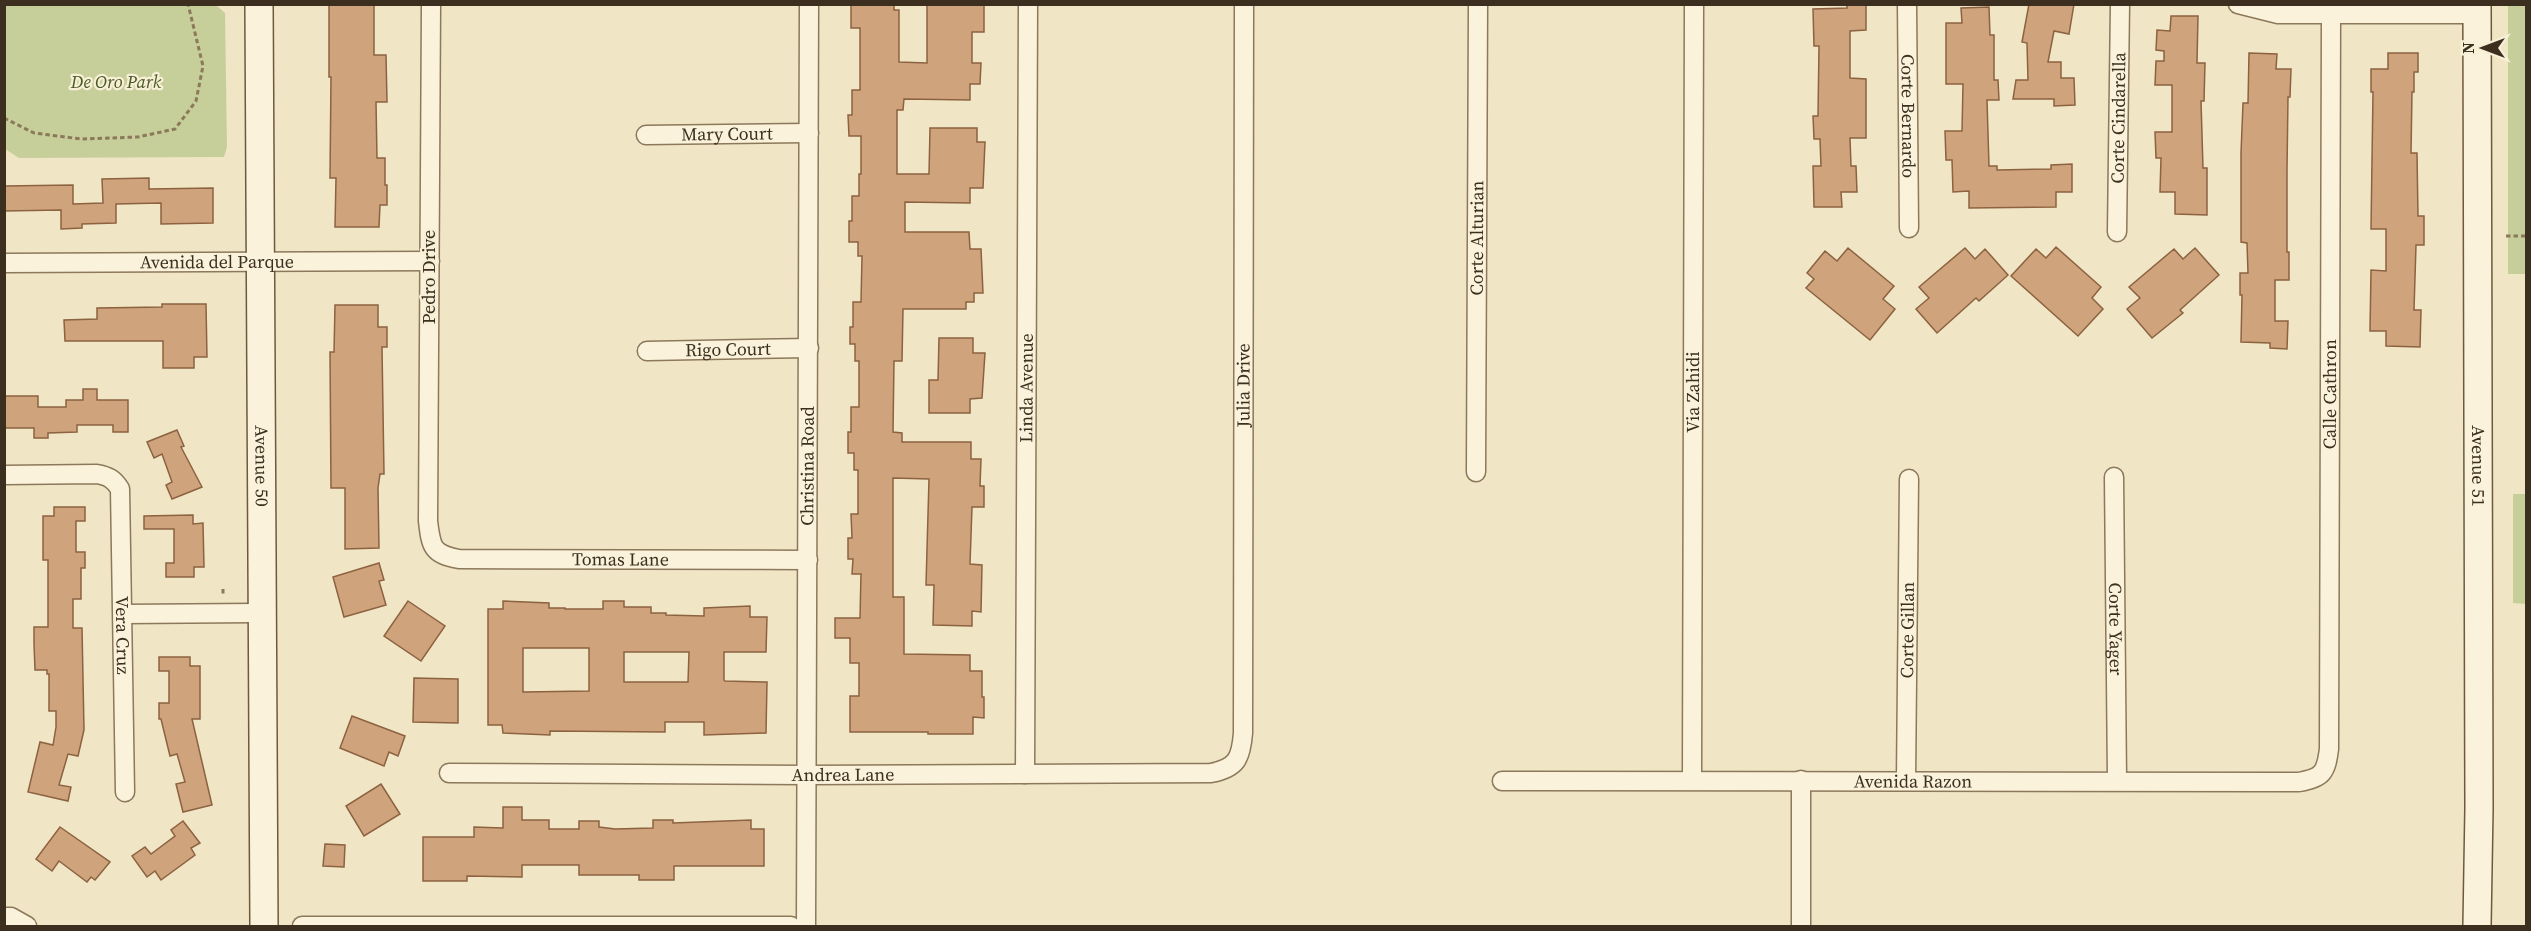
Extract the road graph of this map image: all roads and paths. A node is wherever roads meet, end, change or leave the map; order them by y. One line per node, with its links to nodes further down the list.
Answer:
1 (188, 4): 14 (path)
2 (259, 4): 22 (main road, Avenue 50)
3 (431, 4): 21 (street, Pedro Drive)
4 (810, 4): 15 (street, Christina Road)
5 (1028, 4): 36 (street, Linda Avenue)
6 (1244, 4): 34 (street, Julia Drive)
7 (1478, 4): 26 (street, Corte Alturian)
8 (1694, 4): 39 (street, Via Zahidi)
9 (1907, 4): 17 (street, Corte Bernardo)
10 (2120, 4): 18 (street, Corte Cindarella)
11 (2238, 4): 13 (street)
12 (2476, 9): 13 (street); 52 (main road, Avenue 51)
13 (2331, 14): 37 (street, Calle Cathron)
14 (4, 118)
15 (809, 134): 16 (street, Mary Court); 24 (street, Christina Road)
16 (646, 135)
17 (1909, 228)
18 (2117, 232)
19 (2506, 236): 20 (path)
20 (2526, 236)
21 (430, 261): 22 (street, Avenida del Parque); 30 (street, Pedro Drive)
22 (259, 262): 23 (street, Avenida del Parque); 32 (main road, Avenue 50)
23 (4, 263)
24 (809, 348): 25 (street, Rigo Court); 31 (street, Christina Road)
25 (647, 351)
26 (1476, 472)
27 (4, 475): 33 (street, Vera Cruz)
28 (2114, 477): 42 (street, Corte Yager)
29 (1909, 479): 41 (street, Corte Gillan)
30 (434, 549): 31 (street, Tomas Lane)
31 (808, 560): 38 (street, Christina Road)
32 (261, 613): 33 (street); 47 (main road, Avenue 50)
33 (123, 614): 44 (street, Vera Cruz)
34 (1235, 763): 36 (street, Andrea Lane)
35 (449, 773): 38 (street, Andrea Lane)
36 (1025, 774): 38 (street, Andrea Lane)
37 (2322, 775): 42 (street, Avenida Razon)
38 (807, 776): 50 (street, Christina Road)
39 (1692, 780): 40 (street, Avenida Razon); 43 (street, Avenida Razon)
40 (1801, 780): 41 (street, Avenida Razon); 51 (street)
41 (1906, 780): 42 (street, Avenida Razon)
42 (2117, 780)
43 (1502, 781)
44 (125, 792)
45 (4, 917): 46 (street)
46 (27, 927)
47 (264, 927)
48 (302, 927): 49 (street)
49 (791, 927)
50 (806, 927)
51 (1801, 927)
52 (2477, 927)

